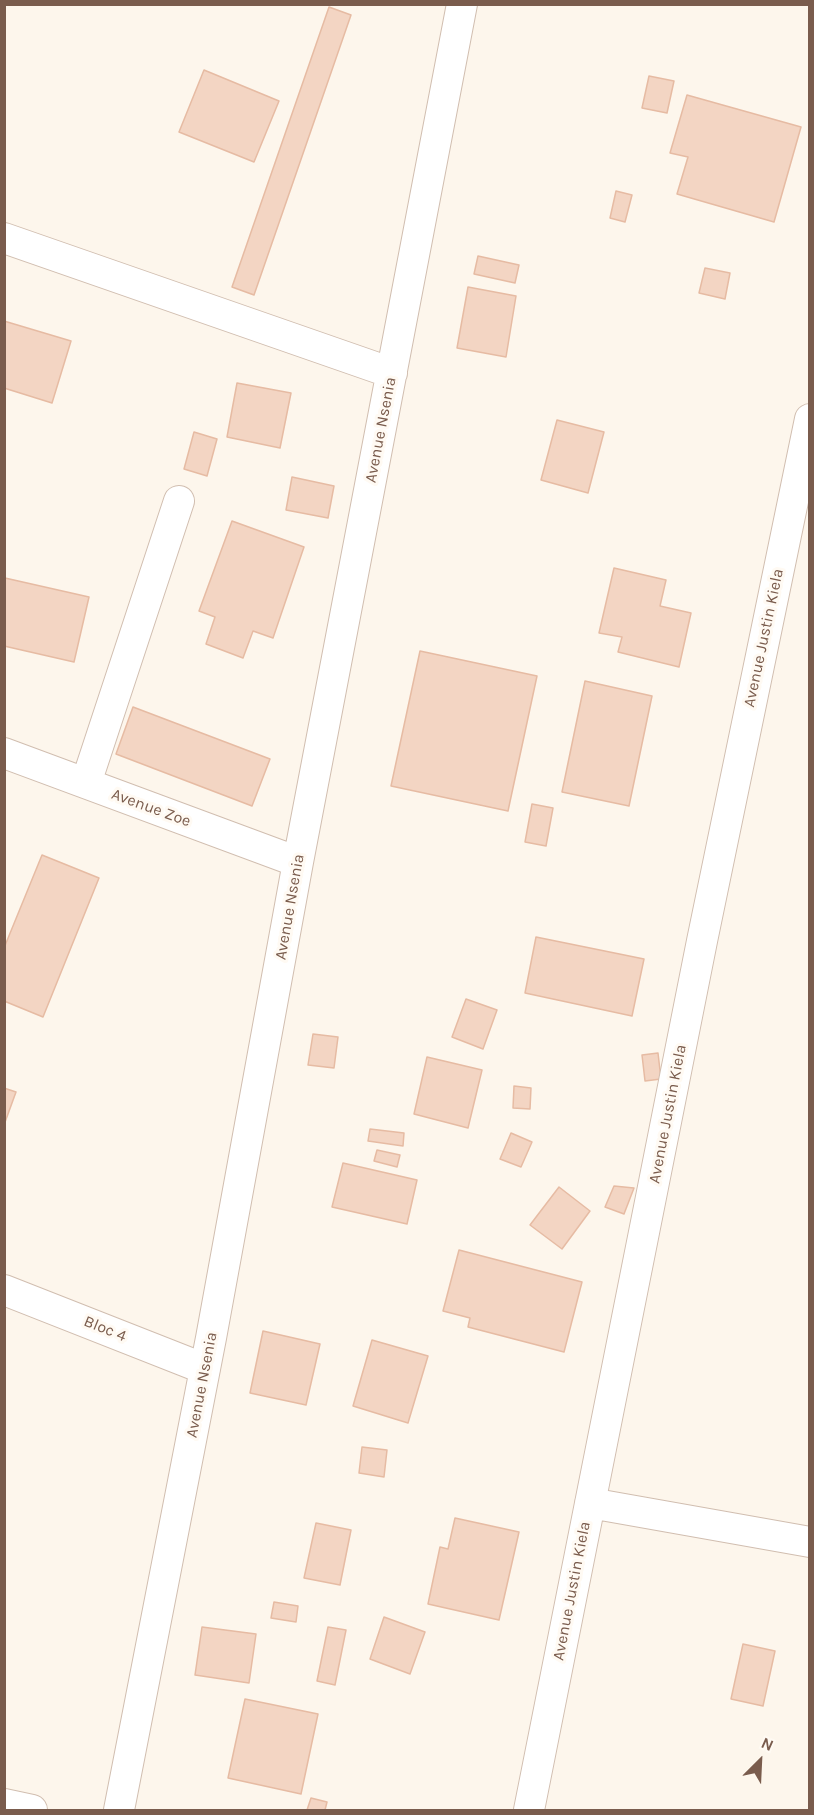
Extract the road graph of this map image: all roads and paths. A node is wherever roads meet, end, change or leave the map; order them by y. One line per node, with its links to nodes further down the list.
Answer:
1 (462, 4): 3 (street, Avenue Nsenia)
2 (4, 238): 3 (street)
3 (392, 373): 8 (street, Avenue Nsenia)
4 (810, 419): 11 (street, Avenue Justin Kiela)
5 (180, 501): 7 (street)
6 (4, 753): 7 (street, Avenue Zoe)
7 (86, 783): 8 (street, Avenue Zoe)
8 (298, 862): 10 (street, Avenue Nsenia)
9 (4, 1290): 10 (street, Bloc 4)
10 (206, 1369): 15 (street, Avenue Nsenia)
11 (590, 1503): 12 (street); 16 (street, Avenue Justin Kiela)
12 (810, 1542)
13 (4, 1804): 14 (street)
14 (33, 1810)
15 (119, 1810)
16 (529, 1810)

